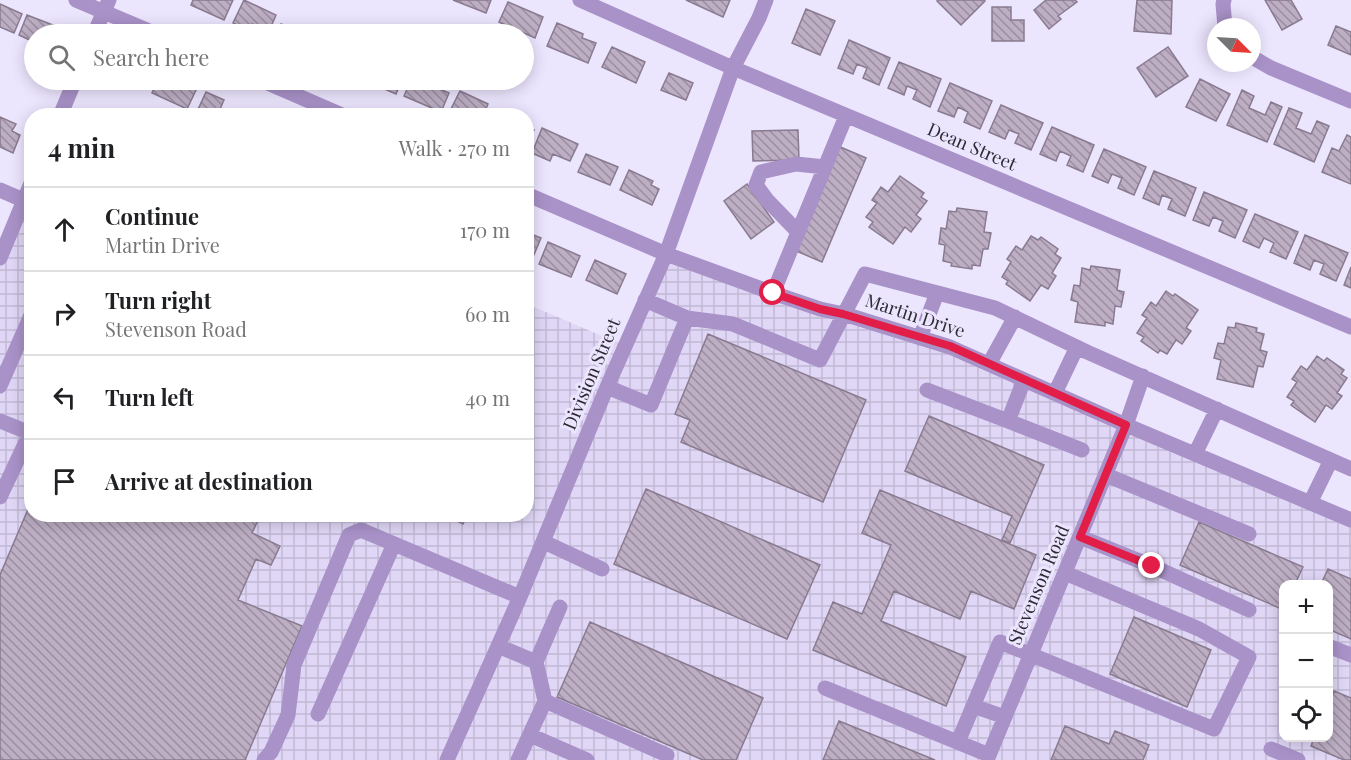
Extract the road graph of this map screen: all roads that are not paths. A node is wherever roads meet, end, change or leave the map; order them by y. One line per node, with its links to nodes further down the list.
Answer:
1 (76, 0): 5 (street)
2 (580, 0): 10 (street, Dean Street)
3 (766, 0): 10 (street, Division Street)
4 (1224, 0): 6 (street)
5 (106, 6): 7 (street); 8 (street)
6 (1224, 18)
7 (98, 24)
8 (138, 24)
9 (1261, 62): 13 (street)
10 (733, 68): 16 (street, Dean Street); 23 (street, Division Street)
11 (71, 90): 14 (street)
12 (284, 90): 15 (street)
13 (1351, 101)
14 (63, 108)
15 (326, 108)
16 (846, 116): 17 (street); 31 (street, Dean Street)
17 (825, 167): 22 (street); 22 (street)
18 (0, 190): 20 (street)
19 (534, 197): 23 (street, Martin Drive)
20 (24, 201)
21 (24, 208): 24 (street)
22 (798, 232): 25 (street)
23 (666, 254): 25 (street, Martin Drive); 27 (street, Division Street)
24 (0, 258)
25 (773, 293): 28 (street, Martin Drive)
26 (937, 293): 28 (street); 30 (street); 33 (street)
27 (645, 300): 29 (street); 39 (street, Division Street)
28 (843, 314): 29 (street); 33 (street, Martin Drive)
29 (687, 318): 39 (street)
30 (1015, 318): 34 (street); 35 (street)
31 (1351, 327)
32 (24, 331): 38 (street)
33 (920, 338): 35 (street, Martin Drive)
34 (1077, 347): 36 (street); 41 (street)
35 (989, 364): 37 (street, Martin Drive)
36 (1143, 376): 42 (street); 45 (street, Stevenson Road)
37 (1024, 380): 41 (street, Martin Drive); 44 (street)
38 (0, 386)
39 (608, 387): 58 (street, Division Street)
40 (927, 390): 44 (street)
41 (1054, 393): 45 (street, Martin Drive)
42 (1217, 410): 49 (street); 50 (street)
43 (0, 421): 46 (street)
44 (1008, 421): 48 (street)
45 (1126, 425): 49 (street, Martin Drive); 52 (street, Stevenson Road)
46 (24, 429)
47 (24, 446): 53 (street)
48 (1082, 450)
49 (1195, 454): 54 (street, Martin Drive)
50 (1331, 460): 51 (street); 54 (street)
51 (1351, 469)
52 (1106, 474): 56 (street); 57 (street, Stevenson Road)
53 (0, 497)
54 (1310, 503): 55 (street, Martin Drive)
55 (1351, 520)
56 (1249, 534)
57 (1080, 537): 61 (street, Stevenson Road); 64 (street)
58 (544, 542): 60 (street); 62 (street, Division Street)
59 (394, 544): 62 (street); 73 (street); 79 (street)
60 (603, 569)
61 (1065, 573): 67 (street, Stevenson Road); 67 (street)
62 (520, 597): 65 (street, Division Street)
63 (560, 607): 69 (street)
64 (1249, 610)
65 (498, 646): 69 (street); 80 (street, Division Street)
66 (1333, 648): 68 (street)
67 (1031, 655): 72 (street); 74 (street, Stevenson Road)
68 (1351, 655)
69 (536, 662): 71 (street)
70 (825, 688): 76 (street)
71 (545, 701): 75 (street); 83 (street)
72 (974, 706): 74 (street); 76 (street)
73 (318, 714)
74 (1005, 717): 78 (street, Stevenson Road)
75 (530, 735): 81 (street); 82 (street)
76 (958, 742): 78 (street)
77 (1271, 749): 84 (street)
78 (988, 758)
79 (264, 760)
80 (448, 760)
81 (518, 760)
82 (587, 760)
83 (665, 760)
84 (1298, 760)

